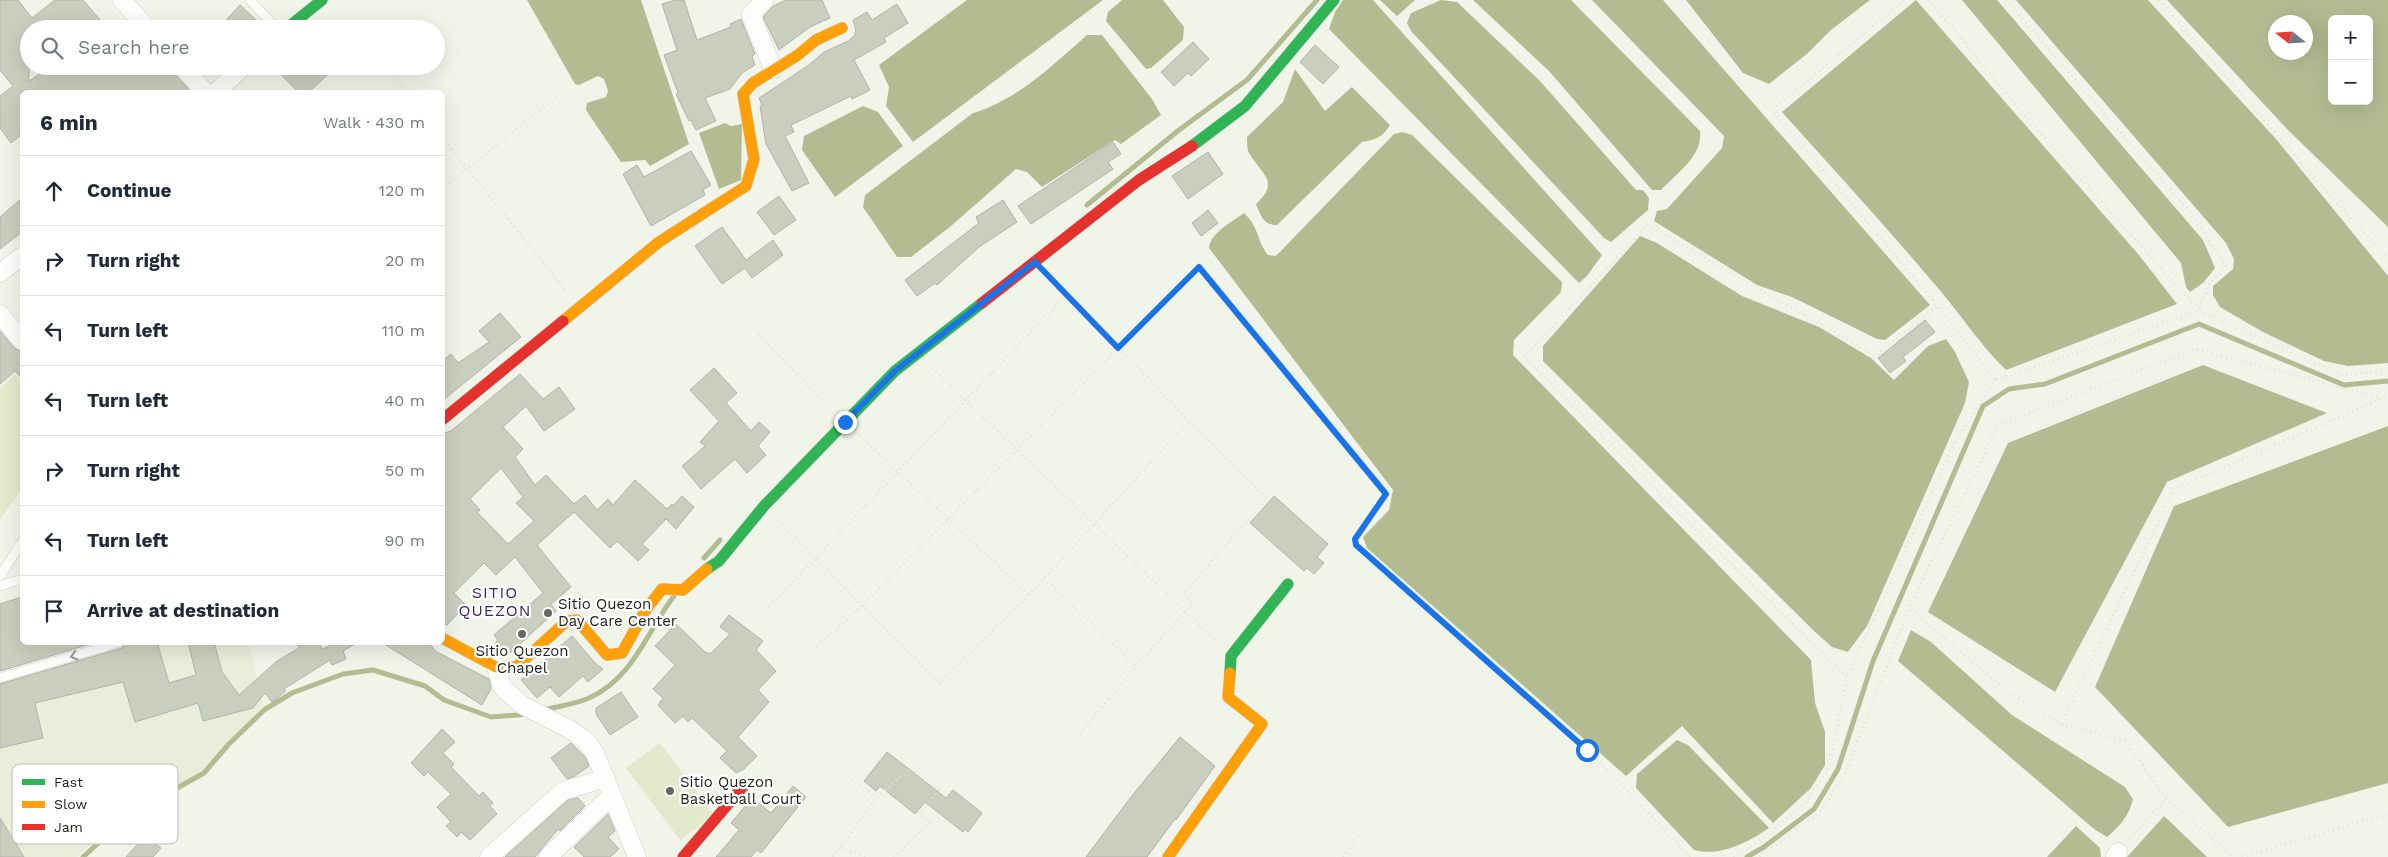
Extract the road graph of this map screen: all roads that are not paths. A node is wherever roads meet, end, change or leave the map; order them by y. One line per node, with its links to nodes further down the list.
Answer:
1 (122, 0): 6 (street)
2 (250, 0): 7 (lane)
3 (322, 0): 8 (street)
4 (764, 0): 10 (street)
5 (1334, 0): 27 (street)
6 (140, 20)
7 (269, 20)
8 (297, 20)
9 (842, 28): 10 (street)
10 (773, 69): 19 (street)
11 (190, 75): 13 (street)
12 (234, 75): 14 (street)
13 (203, 90)
14 (218, 90)
15 (20, 258): 16 (street)
16 (0, 273)
17 (0, 314): 18 (street)
18 (20, 339)
19 (445, 417)
20 (20, 545): 21 (lane)
21 (0, 576)
22 (20, 580): 24 (lane)
23 (1288, 584): 36 (street)
24 (0, 586)
25 (445, 640): 27 (street)
26 (110, 645): 28 (lane, one-way to 28)
27 (496, 667): 29 (street)
28 (0, 678)
29 (606, 778): 31 (street); 32 (street)
30 (746, 782): 35 (street)
31 (612, 795): 33 (street); 34 (street)
32 (489, 857)
33 (548, 857)
34 (637, 857)
35 (683, 857)
36 (1168, 857)

